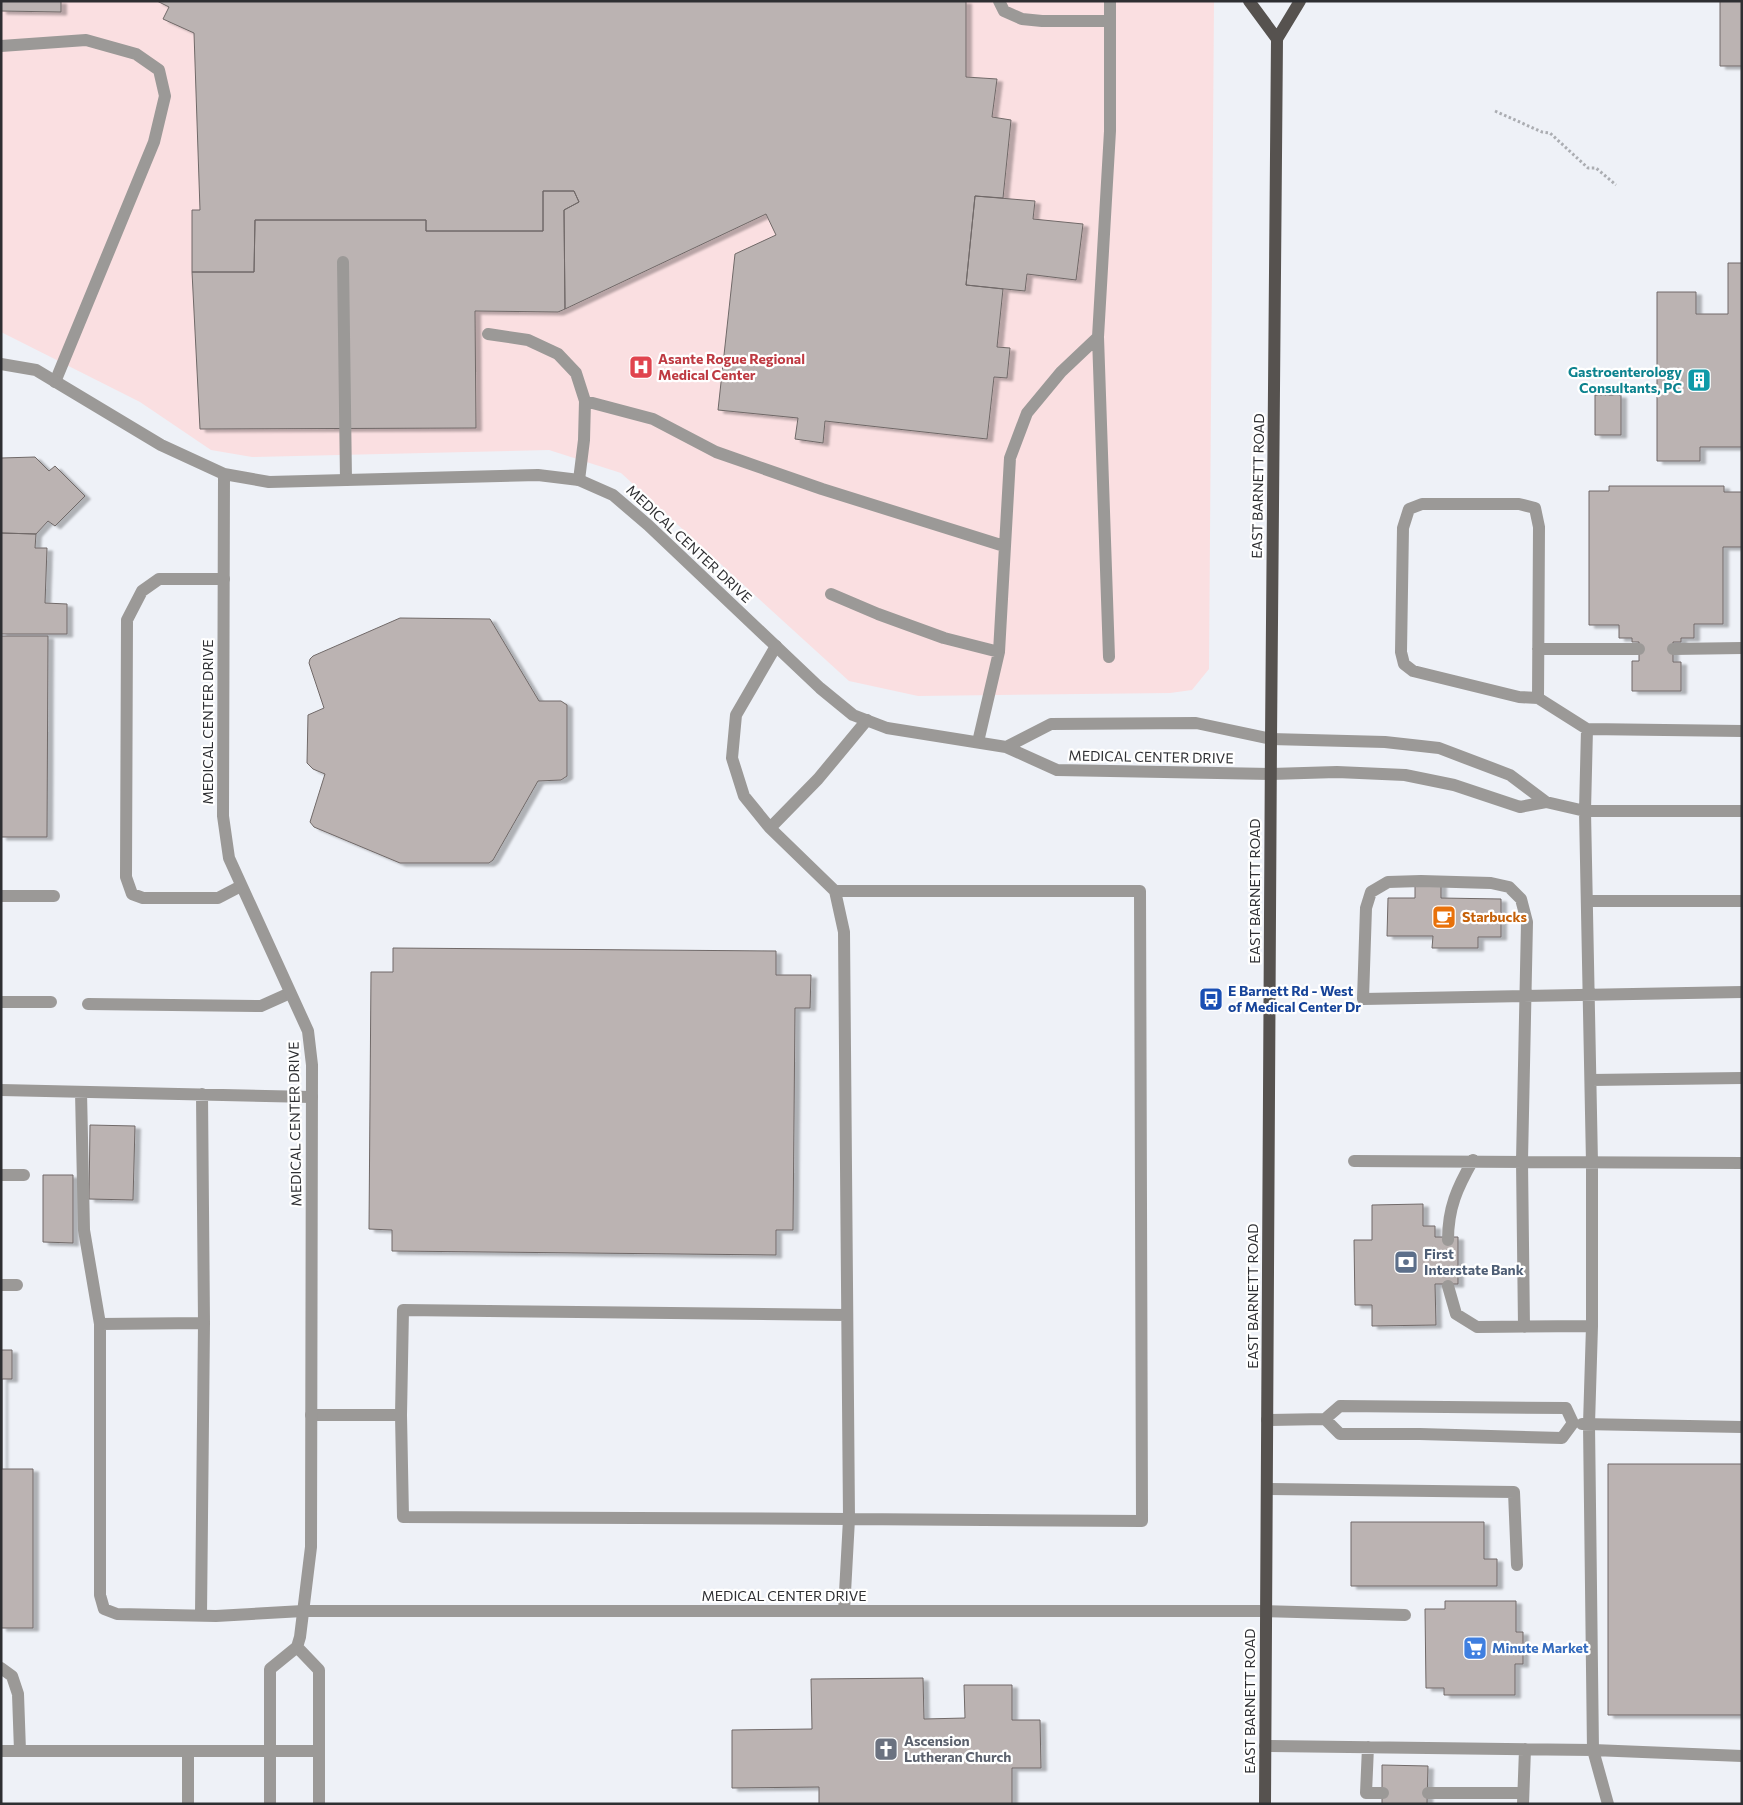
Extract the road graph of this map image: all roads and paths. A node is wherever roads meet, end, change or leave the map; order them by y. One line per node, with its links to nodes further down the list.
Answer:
1 (1000, 1): 5 (street)
2 (1110, 1): 5 (street)
3 (1250, 1): 6 (main road)
4 (1300, 1): 6 (main road)
5 (1110, 21): 12 (street)
6 (1277, 39): 33 (main road, EAST BARNETT ROAD)
7 (1, 46): 14 (street)
8 (1495, 111): 9 (path)
9 (1616, 185)
10 (343, 262): 17 (street)
11 (488, 334): 15 (street)
12 (1098, 337): 19 (street); 28 (street)
13 (1, 364): 14 (street, MEDICAL CENTER DRIVE)
14 (55, 382): 16 (street, MEDICAL CENTER DRIVE)
15 (585, 401): 18 (street); 19 (street)
16 (224, 474): 17 (street, MEDICAL CENTER DRIVE); 20 (street, MEDICAL CENTER DRIVE)
17 (346, 480): 18 (street, MEDICAL CENTER DRIVE)
18 (579, 480): 22 (street, MEDICAL CENTER DRIVE)
19 (1004, 546): 27 (street)
20 (224, 579): 41 (street, MEDICAL CENTER DRIVE); 41 (street)
21 (831, 594): 27 (street)
22 (776, 646): 30 (street, MEDICAL CENTER DRIVE); 40 (street)
23 (1742, 648): 26 (street)
24 (1538, 649): 25 (street); 29 (street); 29 (street)
25 (1639, 649)
26 (1673, 649)
27 (999, 652): 34 (street)
28 (1109, 657)
29 (1538, 698): 31 (street)
30 (867, 720): 34 (street, MEDICAL CENTER DRIVE); 40 (street)
31 (1587, 729): 32 (street); 38 (street)
32 (1742, 731)
33 (1271, 739): 35 (street, MEDICAL CENTER DRIVE); 36 (main road, EAST BARNETT ROAD); 37 (street, MEDICAL CENTER DRIVE)
34 (978, 742): 35 (street, MEDICAL CENTER DRIVE)
35 (1006, 747): 36 (street, MEDICAL CENTER DRIVE)
36 (1271, 774): 37 (street, MEDICAL CENTER DRIVE); 79 (main road, EAST BARNETT ROAD)
37 (1546, 802): 38 (street)
38 (1586, 811): 39 (street); 45 (street)
39 (1742, 811)
40 (770, 828): 42 (street)
41 (241, 886): 48 (street, MEDICAL CENTER DRIVE)
42 (835, 891): 71 (street); 84 (street)
43 (1, 896): 44 (street)
44 (54, 896)
45 (1587, 900): 46 (street); 49 (street)
46 (1742, 901)
47 (1742, 992): 49 (street)
48 (290, 993): 53 (street); 59 (street, MEDICAL CENTER DRIVE)
49 (1589, 996): 50 (street); 55 (street)
50 (1524, 997): 50 (street); 62 (street)
51 (1, 1002): 52 (street)
52 (51, 1002)
53 (88, 1004)
54 (1742, 1078): 55 (street)
55 (1591, 1080): 63 (street)
56 (1, 1090): 57 (street)
57 (81, 1092): 58 (street); 73 (street)
58 (202, 1094): 59 (street); 72 (street)
59 (312, 1097): 77 (street, MEDICAL CENTER DRIVE)
60 (1473, 1160): 61 (street); 62 (street); 67 (street)
61 (1354, 1161)
62 (1522, 1161): 63 (street); 75 (street)
63 (1592, 1163): 64 (street); 74 (street)
64 (1742, 1163)
65 (1, 1175): 66 (street)
66 (24, 1175)
67 (1448, 1240)
68 (1, 1285): 69 (street)
69 (17, 1285)
70 (1448, 1286): 75 (street)
71 (847, 1315): 76 (street); 84 (street)
72 (204, 1323): 73 (street); 89 (street)
73 (100, 1324): 89 (street)
74 (1592, 1326): 75 (street); 81 (street)
75 (1524, 1327)
76 (401, 1414): 77 (street); 84 (street)
77 (311, 1415): 86 (street, MEDICAL CENTER DRIVE)
78 (1325, 1419): 79 (street); 80 (street); 80 (street)
79 (1267, 1420): 83 (main road, EAST BARNETT ROAD)
80 (1573, 1423): 81 (street)
81 (1589, 1424): 82 (street); 97 (street)
82 (1742, 1427)
83 (1266, 1489): 85 (street); 88 (main road, EAST BARNETT ROAD)
84 (849, 1518): 87 (street)
85 (1517, 1565)
86 (303, 1611): 87 (street, MEDICAL CENTER DRIVE); 89 (street); 91 (street, MEDICAL CENTER DRIVE)
87 (844, 1611): 88 (street, MEDICAL CENTER DRIVE)
88 (1265, 1612): 90 (street, MEDICAL CENTER DRIVE); 93 (main road, EAST BARNETT ROAD)
89 (202, 1615)
90 (1406, 1615)
91 (297, 1647): 96 (street); 101 (street)
92 (1, 1668): 99 (street)
93 (1265, 1746): 94 (street); 109 (main road, EAST BARNETT ROAD)
94 (1368, 1747): 95 (street); 103 (street)
95 (1525, 1749): 97 (street); 105 (street)
96 (319, 1750): 101 (street); 108 (street)
97 (1593, 1750): 102 (street); 110 (street)
98 (1, 1751): 99 (street)
99 (20, 1751): 100 (street)
100 (188, 1751): 101 (street); 106 (street)
101 (270, 1751): 107 (street)
102 (1742, 1756)
103 (1383, 1793)
104 (1428, 1793): 105 (street)
105 (1523, 1798)
106 (188, 1804)
107 (270, 1804)
108 (319, 1804)
109 (1265, 1804)
110 (1608, 1804)

